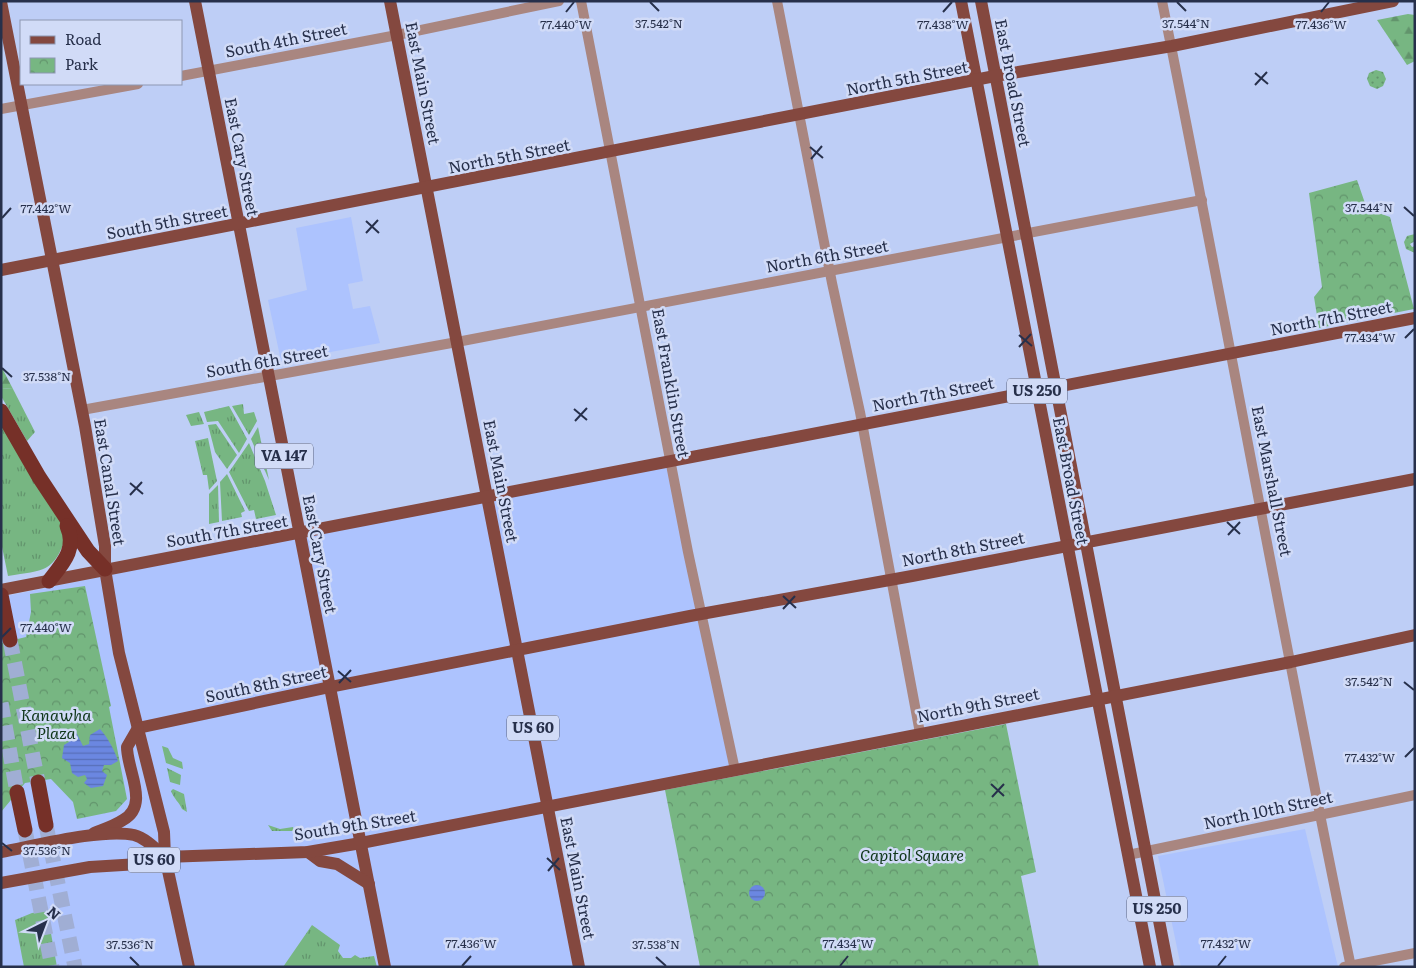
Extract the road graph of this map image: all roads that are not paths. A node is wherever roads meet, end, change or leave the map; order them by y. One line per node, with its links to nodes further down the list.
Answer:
1 (195, 1): 13 (main road, East Cary Street / VA 147)
2 (390, 1): 11 (main road, East Main Street)
3 (559, 1): 11 (street, South 4th Street)
4 (581, 1): 21 (street, East Franklin Street)
5 (776, 1): 20 (street)
6 (961, 1): 16 (main road, East Broad Street / US 250)
7 (981, 1): 15 (main road, East Broad Street / US 250)
8 (1162, 1): 12 (street, East Marshall Street)
9 (1393, 1): 12 (main road, North 5th Street)
10 (1, 2): 18 (main road, East Canal Street)
11 (397, 35): 13 (street, South 4th Street); 22 (main road, East Main Street)
12 (1172, 46): 15 (main road, North 5th Street); 23 (street, East Marshall Street)
13 (208, 71): 14 (street, South 4th Street); 24 (main road, East Cary Street / VA 147)
14 (182, 76)
15 (995, 76): 16 (main road, North 5th Street); 25 (main road, East Broad Street / US 250)
16 (977, 80): 20 (main road, North 5th Street); 26 (main road, East Broad Street / US 250)
17 (132, 85): 18 (street)
18 (22, 105): 19 (street); 27 (main road, East Canal Street)
19 (1, 109)
20 (800, 116): 21 (main road, North 5th Street); 29 (street)
21 (612, 152): 22 (main road, North 5th Street); 30 (street, East Franklin Street)
22 (427, 188): 24 (main road, South 5th Street); 32 (main road, East Main Street)
23 (1202, 200): 25 (street, North 6th Street); 33 (street, East Marshall Street)
24 (238, 224): 27 (main road, South 5th Street); 34 (main road, East Cary Street / VA 147)
25 (1026, 234): 26 (street, North 6th Street); 35 (main road, East Broad Street / US 250)
26 (1007, 237): 29 (street, North 6th Street); 36 (main road, East Broad Street / US 250)
27 (53, 260): 28 (main road, South 5th Street); 37 (main road, East Canal Street)
28 (1, 270)
29 (830, 271): 30 (street, North 6th Street); 39 (street)
30 (642, 307): 32 (street, North 6th Street); 40 (street, East Franklin Street)
31 (1415, 318): 33 (main road, North 7th Street)
32 (457, 342): 34 (street, South 6th Street); 42 (main road, East Main Street)
33 (1233, 354): 35 (main road, North 7th Street); 44 (street, East Marshall Street)
34 (268, 376): 37 (street, South 6th Street); 45 (main road, East Cary Street / VA 147)
35 (1056, 387): 36 (main road, North 7th Street); 46 (main road, East Broad Street / US 250)
36 (1037, 390): 39 (main road, North 7th Street); 47 (main road, East Broad Street / US 250)
37 (82, 410): 48 (main road, East Canal Street)
38 (1, 411): 43 (highway)
39 (862, 425): 40 (main road, North 7th Street); 49 (street)
40 (670, 462): 42 (main road, North 7th Street); 53 (street, East Franklin Street)
41 (1415, 479): 44 (main road, North 8th Street)
42 (488, 497): 45 (main road, South 7th Street); 56 (main road, East Main Street)
43 (58, 506): 48 (highway); 50 (highway)
44 (1262, 509): 46 (main road, North 8th Street); 57 (street, East Marshall Street)
45 (300, 534): 48 (main road, South 7th Street); 58 (main road, East Cary Street / VA 147)
46 (1086, 542): 47 (main road, North 8th Street); 59 (main road, East Broad Street / US 250)
47 (1068, 545): 49 (main road, North 8th Street); 60 (main road, East Broad Street / US 250)
48 (105, 569): 50 (main road, South 7th Street); 61 (main road, East Canal Street)
49 (892, 579): 53 (main road, North 8th Street); 62 (street)
50 (49, 581): 51 (main road, South 7th Street)
51 (1, 590)
52 (1, 595): 55 (highway)
53 (701, 615): 56 (main road, North 8th Street); 63 (street, East Franklin Street)
54 (1415, 635): 57 (main road, North 9th Street)
55 (10, 640)
56 (518, 650): 58 (main road, South 8th Street); 67 (main road, East Main Street / US 60)
57 (1291, 662): 59 (main road, North 9th Street); 68 (street, East Marshall Street)
58 (330, 687): 61 (main road, South 8th Street); 72 (main road, East Cary Street / VA 147)
59 (1116, 696): 60 (main road, North 9th Street); 73 (main road, East Broad Street / US 250)
60 (1098, 699): 62 (main road, North 9th Street); 76 (main road, East Broad Street / US 250)
61 (138, 728): 71 (main road); 77 (main road, East Canal Street)
62 (920, 733): 63 (main road, North 9th Street)
63 (735, 770): 67 (main road, North 9th Street)
64 (38, 782): 69 (highway)
65 (17, 792): 70 (highway)
66 (1415, 795): 68 (street, North 10th Street)
67 (547, 806): 72 (main road, South 9th Street); 84 (main road, East Main Street / US 60)
68 (1320, 816): 73 (street, North 10th Street); 81 (street, East Marshall Street)
69 (46, 825)
70 (25, 830)
71 (87, 836): 74 (main road); 77 (main road)
72 (361, 843): 75 (main road, South 9th Street / US 60); 79 (main road, East Cary Street)
73 (1146, 851): 76 (street, North 10th Street); 86 (main road, East Broad Street / US 250)
74 (1, 852)
75 (308, 852): 77 (main road, South 9th Street / US 60); 79 (main road)
76 (1128, 855): 85 (main road, East Broad Street / US 250)
77 (165, 858): 78 (main road, South 9th Street / US 60); 82 (main road, East Canal Street)
78 (1, 883)
79 (369, 884): 83 (main road, East Cary Street)
80 (1415, 953): 81 (street)
81 (1349, 966)
82 (190, 967)
83 (385, 967)
84 (578, 967)
85 (1150, 967)
86 (1168, 967)

